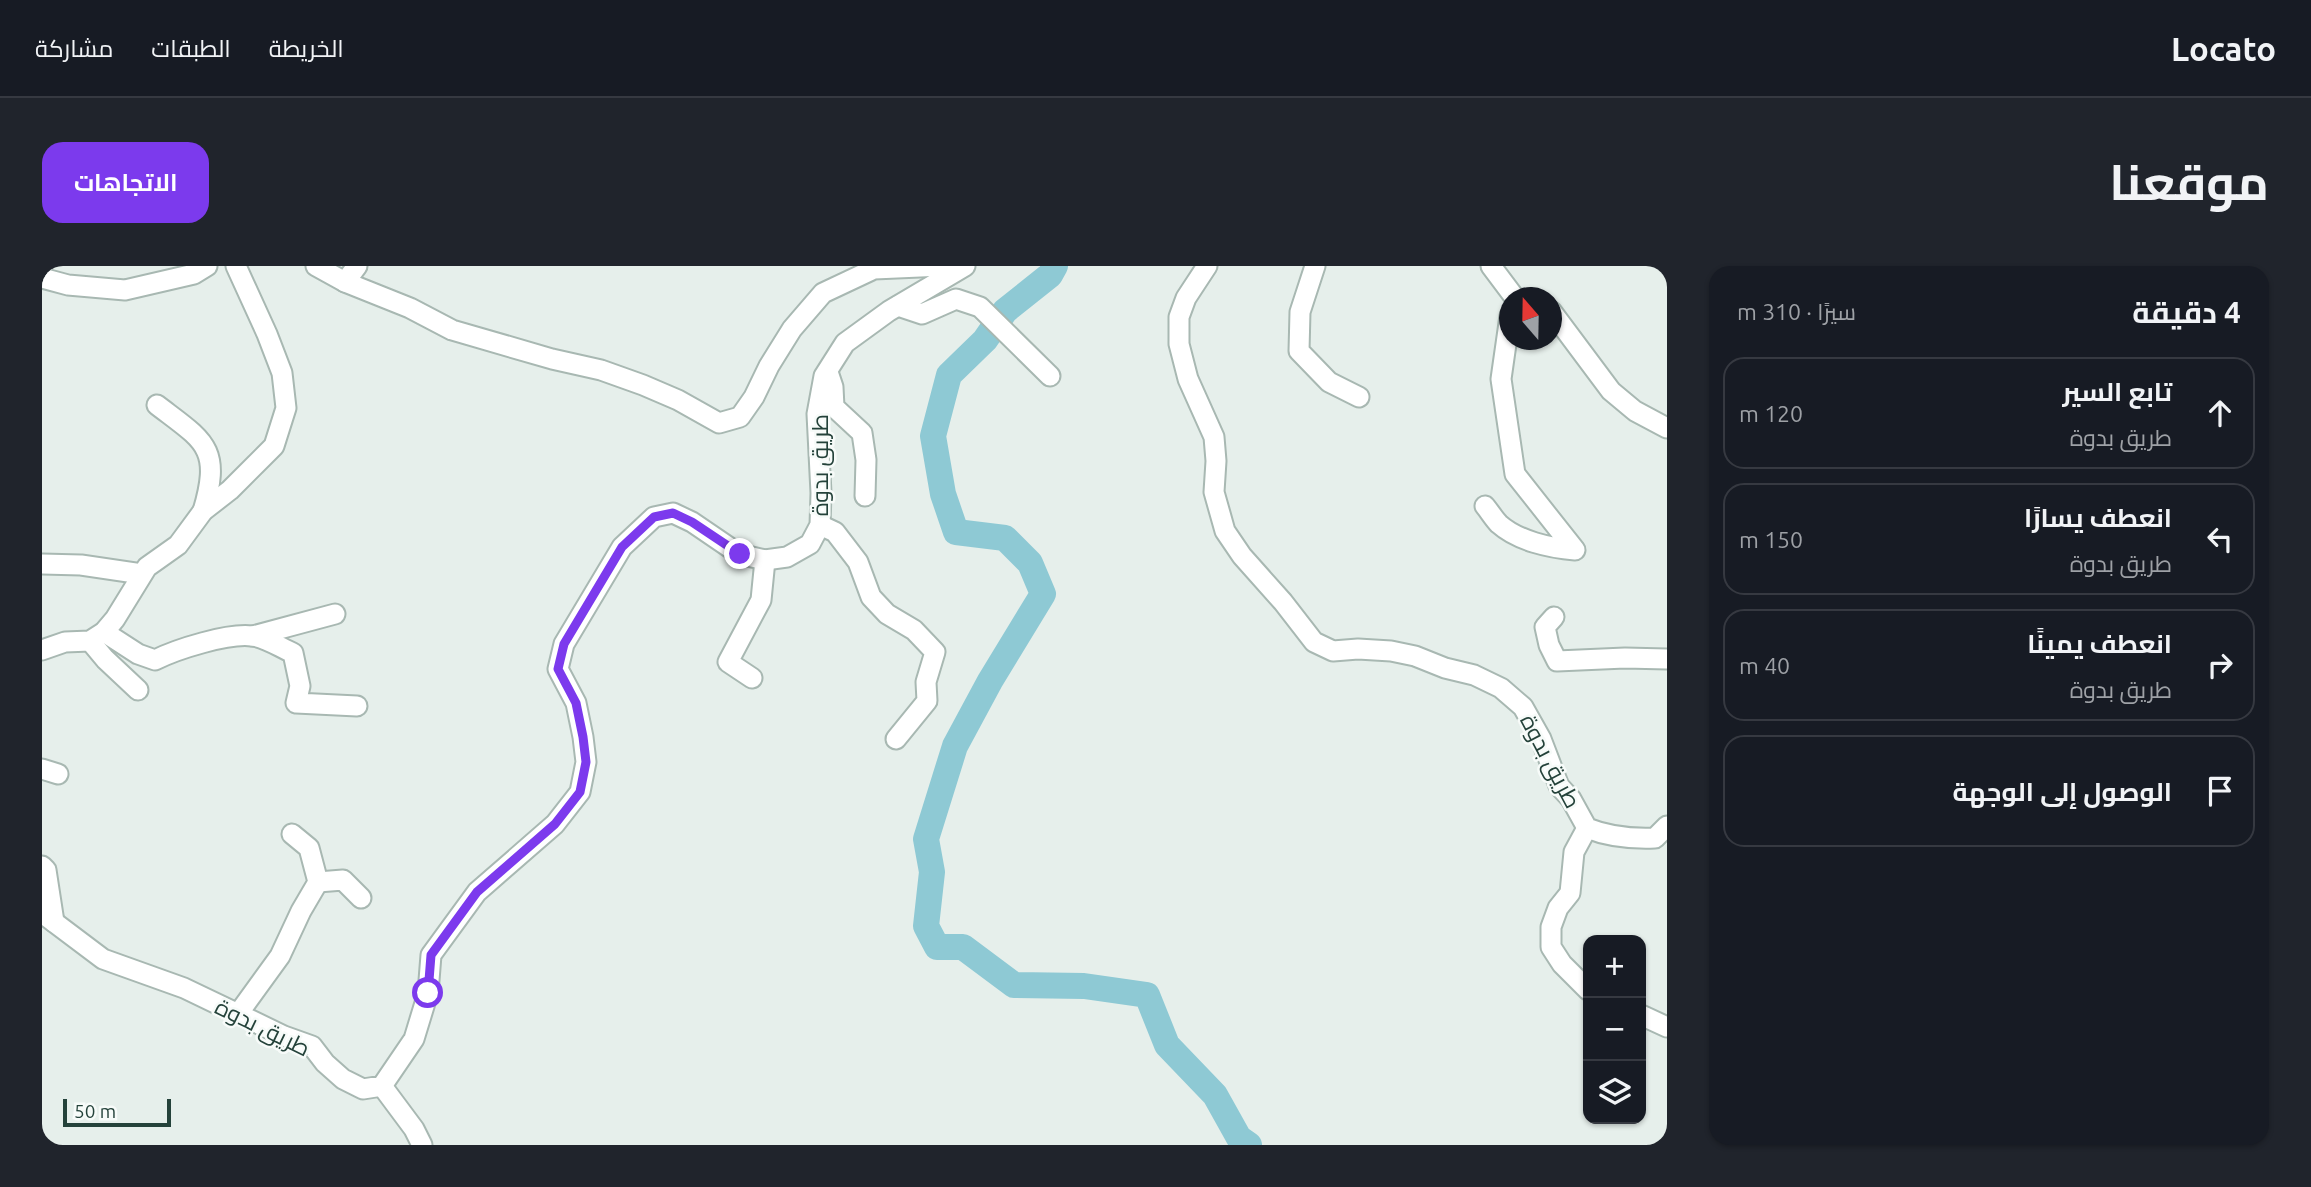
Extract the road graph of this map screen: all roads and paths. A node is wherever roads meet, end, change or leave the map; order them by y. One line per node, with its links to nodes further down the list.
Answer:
1 (206, 266): 10 (street)
2 (236, 266): 23 (street)
3 (316, 266): 11 (street)
4 (357, 266): 11 (street)
5 (943, 266): 11 (street)
6 (965, 266): 13 (street, طريق بدوة)
7 (1207, 266): 39 (street, طريق بدوة)
8 (1315, 266): 18 (street)
9 (1491, 266): 12 (street)
10 (42, 278)
11 (345, 282)
12 (1507, 287)
13 (898, 306): 16 (street, طريق بدوة); 17 (street)
14 (1562, 325): 20 (street)
15 (1505, 350): 22 (street)
16 (827, 371): 21 (street); 24 (street, طريق بدوة)
17 (1050, 376)
18 (1359, 397)
19 (157, 405): 23 (street)
20 (1667, 428)
21 (865, 496)
22 (1485, 506)
23 (203, 511): 27 (street)
24 (820, 525): 25 (street, طريق بدوة); 37 (street)
25 (765, 560): 34 (street); 49 (street)
26 (42, 564): 27 (street)
27 (142, 574): 30 (street)
28 (335, 614): 31 (street)
29 (1554, 617): 33 (street)
30 (97, 636): 31 (street); 32 (street); 35 (street)
31 (253, 636): 36 (street)
32 (42, 650)
33 (1667, 659)
34 (752, 678)
35 (138, 690)
36 (358, 706)
37 (896, 739)
38 (1667, 826): 39 (street, طريق بدوة)
39 (1587, 828): 45 (street)
40 (292, 834): 42 (street)
41 (42, 866): 44 (street)
42 (318, 882): 43 (street); 46 (street)
43 (360, 898)
44 (48, 918): 46 (street, طريق بدوة)
45 (1583, 985)
46 (238, 1014): 49 (street, طريق بدوة)
47 (1646, 1017): 48 (street)
48 (1667, 1027)
49 (382, 1086): 50 (street)
50 (422, 1145)

